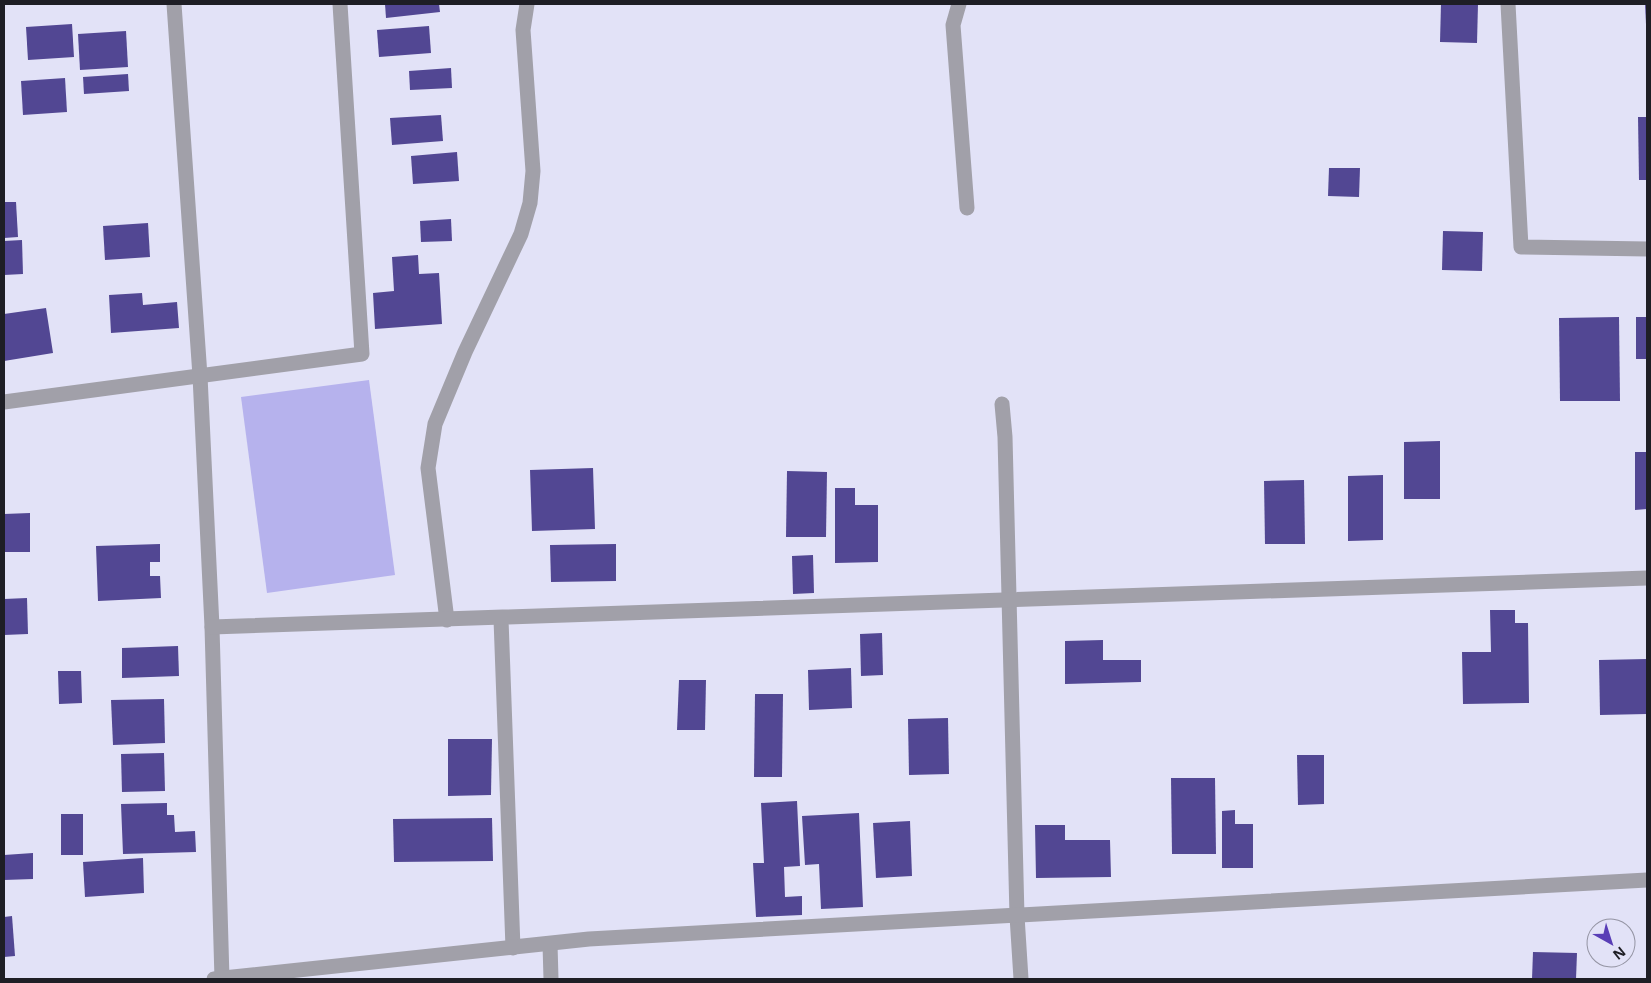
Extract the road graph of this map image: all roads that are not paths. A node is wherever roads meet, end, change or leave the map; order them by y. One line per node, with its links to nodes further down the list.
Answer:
1 (174, 4): 8 (street)
2 (340, 4): 8 (street)
3 (527, 4): 14 (street)
4 (959, 4): 6 (street)
5 (1508, 4): 7 (street)
6 (967, 208)
7 (1647, 249)
8 (200, 376): 9 (street); 15 (street)
9 (4, 402)
10 (1002, 404): 12 (street)
11 (1647, 578): 12 (street)
12 (1009, 599): 13 (street); 17 (street)
13 (501, 618): 14 (street); 19 (street)
14 (447, 620): 15 (street)
15 (212, 627): 21 (street)
16 (1647, 880): 17 (street)
17 (1017, 916): 18 (street); 23 (street)
18 (550, 944): 19 (street); 22 (street)
19 (513, 948): 21 (street)
20 (214, 979): 21 (street)
21 (222, 979)
22 (551, 979)
23 (1021, 979)

